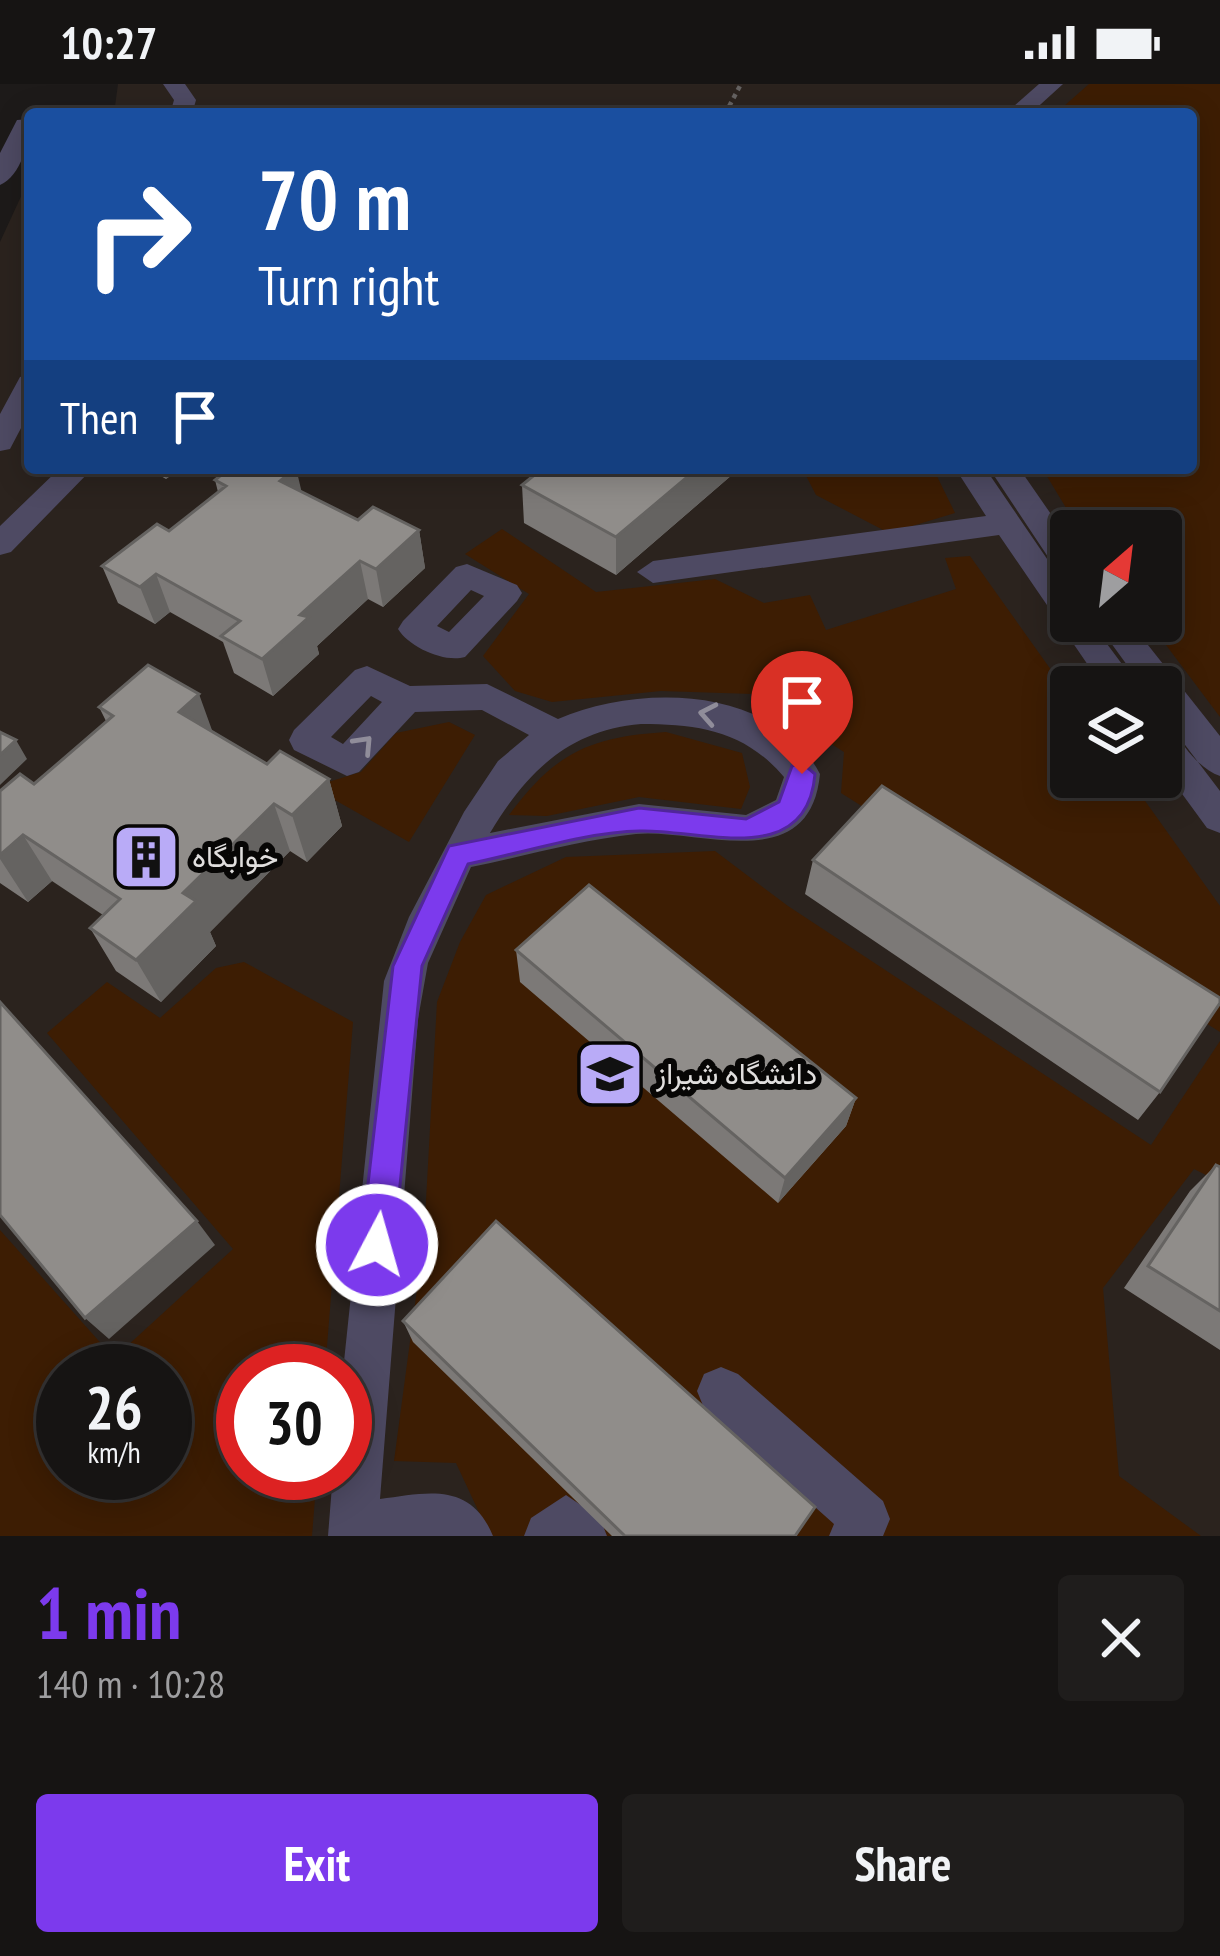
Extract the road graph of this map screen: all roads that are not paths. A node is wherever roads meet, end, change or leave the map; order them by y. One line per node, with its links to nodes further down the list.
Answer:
1 (1020, 84): 3 (street)
2 (1052, 84): 3 (street)
3 (1008, 107)
4 (18, 126): 5 (street)
5 (0, 178)
6 (24, 395): 7 (street)
7 (0, 442)
8 (72, 474): 13 (street)
9 (974, 474): 11 (street)
10 (1008, 474): 12 (street)
11 (1004, 524): 14 (street); 15 (street)
12 (1050, 536)
13 (0, 544)
14 (653, 572)
15 (1050, 589)
16 (1127, 642): 19 (street)
17 (406, 699): 18 (street)
18 (558, 735): 22 (street); 22 (street, one-way to 18)
19 (1220, 762)
20 (1182, 767): 21 (street)
21 (1220, 818)
22 (459, 854): 24 (street)
23 (722, 1391): 28 (street)
24 (353, 1532): 25 (street)
25 (468, 1536)
26 (549, 1536): 27 (street)
27 (582, 1536)
28 (854, 1536)

